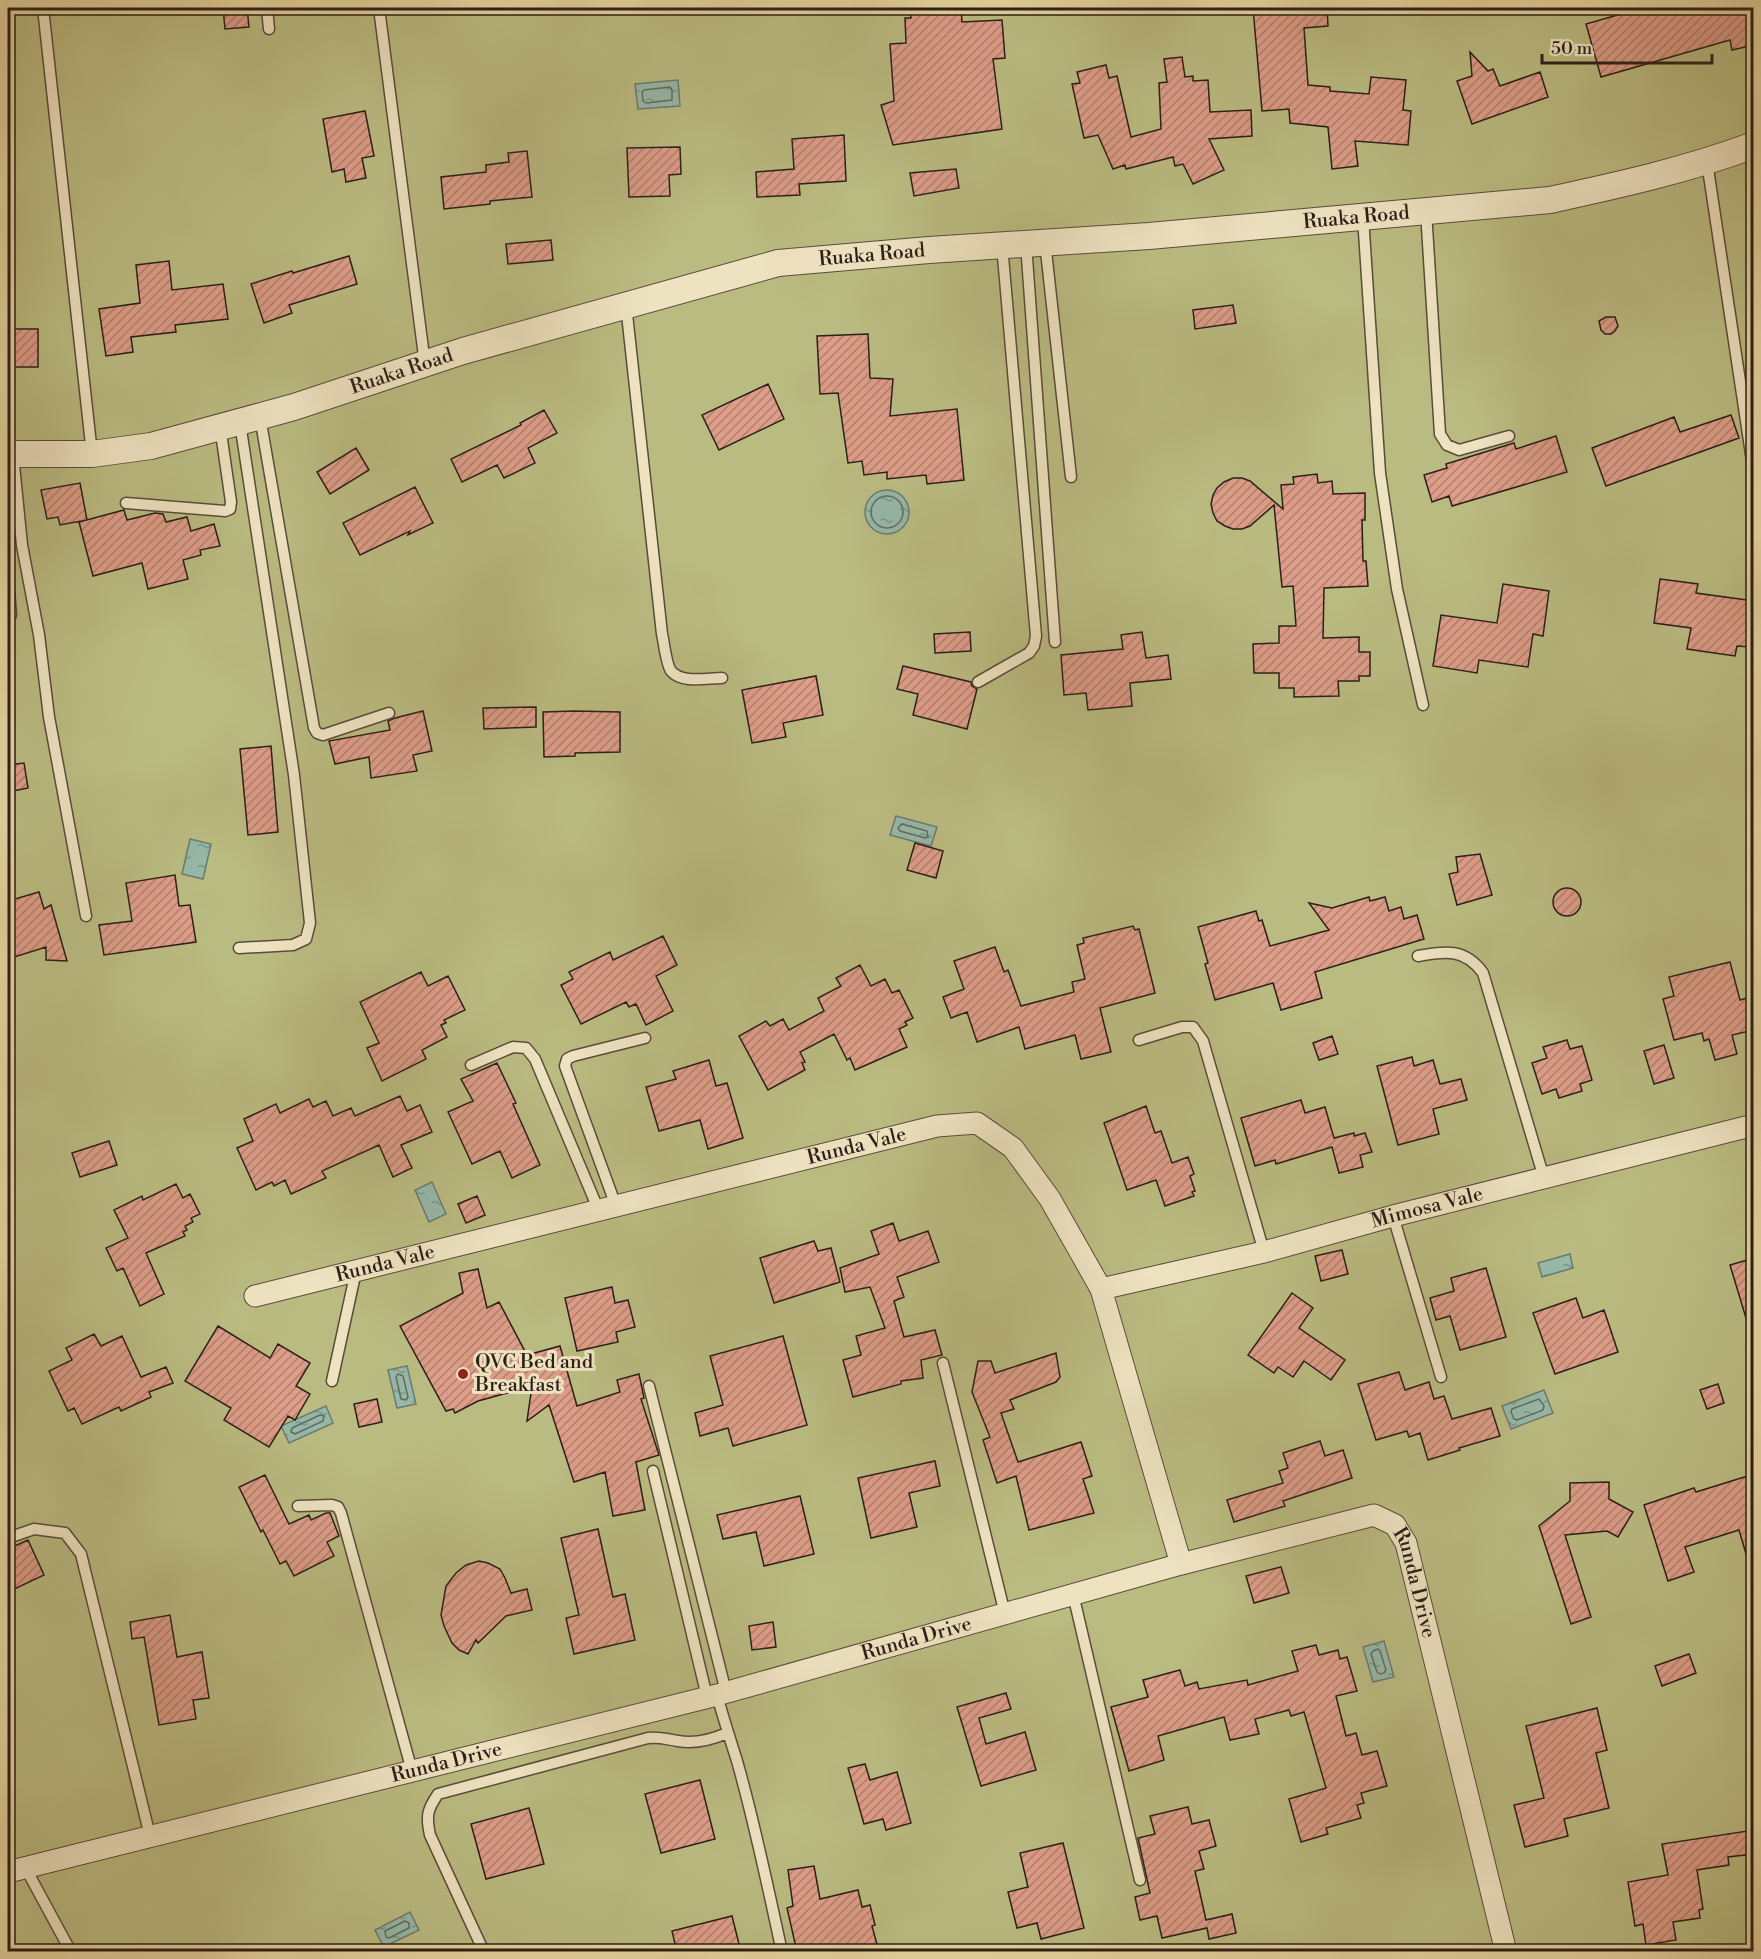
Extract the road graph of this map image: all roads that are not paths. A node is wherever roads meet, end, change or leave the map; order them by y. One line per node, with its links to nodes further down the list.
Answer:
1 (43, 8): 14 (lane)
2 (267, 8): 4 (lane)
3 (379, 8): 11 (lane)
4 (269, 29)
5 (1754, 145): 6 (street, Ruaka Road)
6 (1707, 162): 7 (street, Ruaka Road); 16 (lane)
7 (1426, 211): 8 (street, Ruaka Road); 13 (lane)
8 (1363, 216): 9 (street, Ruaka Road); 24 (lane)
9 (1024, 244): 10 (street, Ruaka Road); 17 (lane); 21 (lane); 23 (lane)
10 (626, 305): 11 (street, Ruaka Road); 22 (lane)
11 (425, 364): 12 (street, Ruaka Road)
12 (240, 422): 14 (street, Ruaka Road); 18 (lane); 25 (lane); 27 (lane)
13 (1509, 435)
14 (92, 454): 15 (street, Ruaka Road)
15 (10, 455): 26 (lane)
16 (1754, 474)
17 (1071, 477)
18 (126, 503)
19 (8, 577): 20 (lane)
20 (8, 620)
21 (1055, 642)
22 (722, 678)
23 (978, 681)
24 (1423, 705)
25 (389, 713)
26 (86, 916)
27 (239, 948)
28 (1418, 956): 33 (lane)
29 (645, 1038): 34 (lane)
30 (1139, 1040): 36 (lane)
31 (471, 1065): 34 (lane)
32 (1754, 1125): 33 (street, Mimosa Vale)
33 (1544, 1178): 35 (street, Mimosa Vale)
34 (607, 1208): 37 (street, Runda Vale); 38 (street, Runda Vale)
35 (1393, 1216): 36 (street, Mimosa Vale); 41 (lane)
36 (1264, 1252): 38 (street, Mimosa Vale)
37 (356, 1271): 39 (street, Runda Vale); 42 (lane)
38 (1101, 1289): 47 (street, Runda Vale)
39 (255, 1296)
40 (943, 1363): 49 (lane)
41 (1441, 1377)
42 (332, 1381)
43 (649, 1386): 50 (lane)
44 (653, 1471): 50 (lane)
45 (298, 1506): 52 (lane)
46 (8, 1538): 53 (lane)
47 (1181, 1564): 48 (street, Runda Drive); 59 (street, Runda Drive)
48 (1073, 1594): 49 (street, Runda Drive); 55 (lane)
49 (1005, 1614): 50 (street, Runda Drive)
50 (717, 1694): 51 (lane); 52 (street, Runda Drive)
51 (727, 1733): 57 (lane); 58 (lane)
52 (412, 1771): 53 (street, Runda Drive)
53 (150, 1836): 54 (street, Runda Drive)
54 (16, 1870): 56 (lane)
55 (1140, 1880)
56 (70, 1952)
57 (484, 1952)
58 (782, 1952)
59 (1506, 1952)

